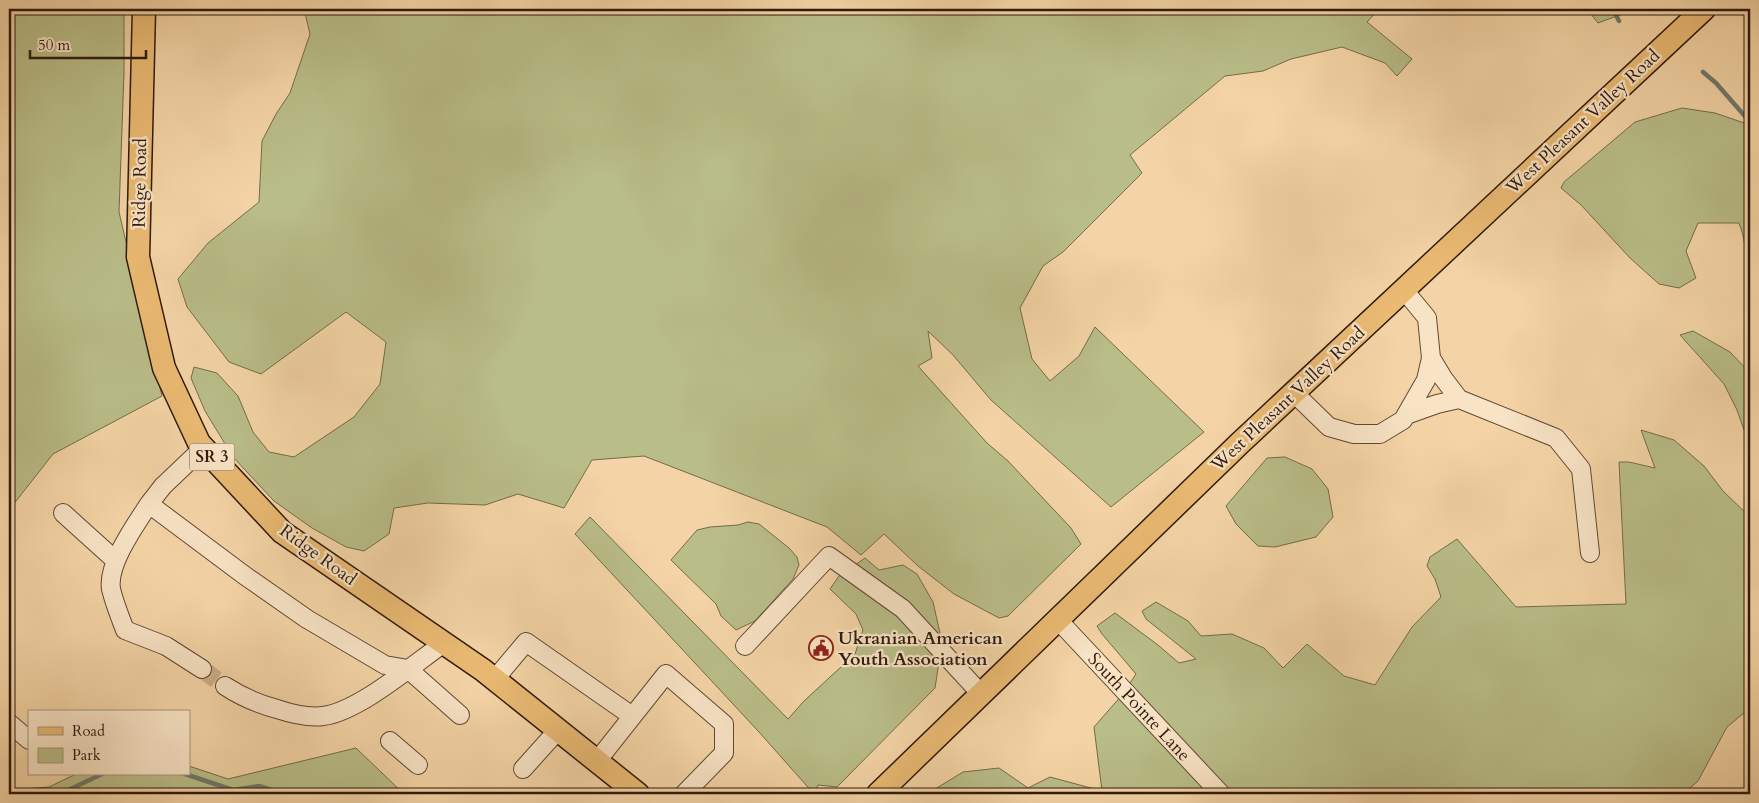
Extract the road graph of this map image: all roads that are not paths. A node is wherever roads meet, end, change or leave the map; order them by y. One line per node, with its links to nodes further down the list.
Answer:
1 (144, 9): 8 (main road, Ridge Road / SR 3)
2 (1704, 9): 3 (main road, West Pleasant Valley Road)
3 (1404, 290): 4 (street); 5 (main road, West Pleasant Valley Road)
4 (1431, 358): 6 (street); 7 (street)
5 (1294, 393): 7 (street); 13 (main road, West Pleasant Valley Road)
6 (1459, 399): 7 (street); 11 (street)
7 (1406, 415)
8 (203, 448): 9 (street); 14 (main road, Ridge Road / SR 3)
9 (149, 504): 12 (street); 17 (street)
10 (63, 514): 12 (street)
11 (1590, 553)
12 (115, 560): 16 (street)
13 (1058, 620): 20 (main road, West Pleasant Valley Road); 33 (street, South Pointe Lane)
14 (444, 643): 17 (street); 18 (main road, Ridge Road / SR 3)
15 (745, 646): 20 (street)
16 (202, 669)
17 (408, 669): 19 (street); 21 (street)
18 (495, 679): 22 (street); 24 (main road, Ridge Road / SR 3)
19 (225, 686)
20 (981, 694): 32 (main road, West Pleasant Valley Road)
21 (460, 715)
22 (632, 716): 27 (street); 31 (street)
23 (9, 723): 25 (street)
24 (558, 730): 27 (main road, Ridge Road / SR 3); 29 (street)
25 (28, 739)
26 (390, 741): 28 (street)
27 (597, 761): 30 (main road, Ridge Road / SR 3)
28 (418, 765)
29 (523, 769)
30 (638, 794)
31 (684, 794)
32 (878, 794)
33 (1221, 794)

